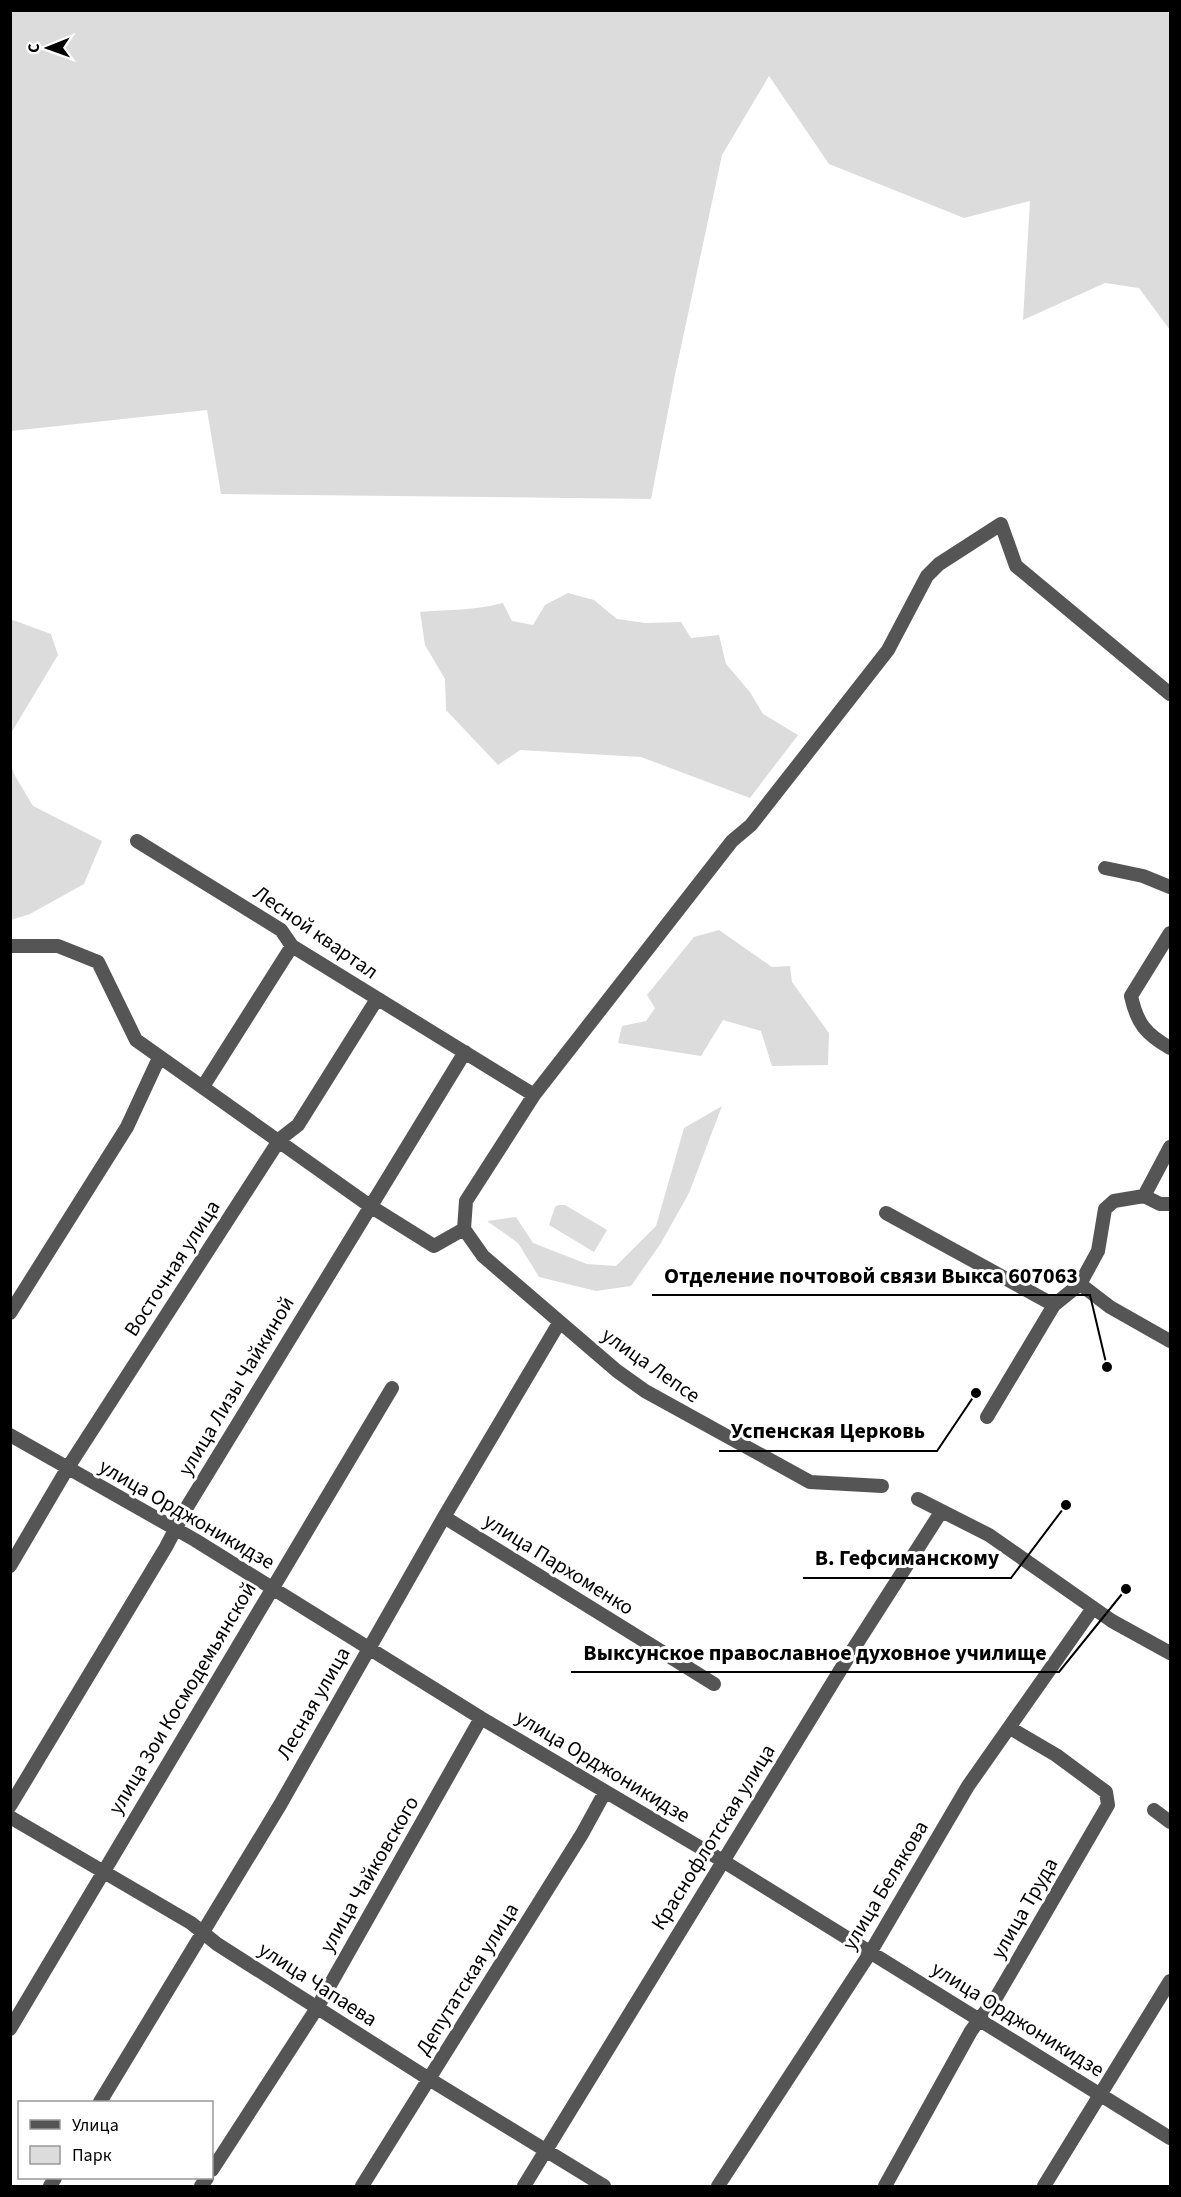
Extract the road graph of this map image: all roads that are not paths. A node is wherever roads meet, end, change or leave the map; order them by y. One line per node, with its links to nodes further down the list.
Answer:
1 (1170, 694): 13 (street)
2 (137, 841): 7 (street, Лесной квартал)
3 (1105, 868): 4 (street)
4 (1170, 887)
5 (1170, 933): 9 (street)
6 (10, 946): 11 (street)
7 (292, 946): 8 (street, Лесной квартал); 12 (street)
8 (377, 999): 10 (street, Лесной квартал); 14 (street, Восточная улица)
9 (1170, 1048)
10 (465, 1052): 13 (street, Лесной квартал); 18 (street, улица Лизы Чайкиной)
11 (159, 1058): 12 (street); 23 (street)
12 (204, 1086): 14 (street)
13 (534, 1095): 20 (street)
14 (280, 1139): 18 (street); 29 (street, Восточная улица)
15 (1170, 1147): 16 (street)
16 (1144, 1196): 17 (street); 21 (street)
17 (1170, 1204)
18 (370, 1206): 20 (street); 34 (street, улица Лизы Чайкиной)
19 (886, 1213): 22 (street)
20 (464, 1229): 24 (street, улица Лепсе)
21 (1080, 1284): 22 (street); 25 (street)
22 (1054, 1305): 27 (street)
23 (10, 1313)
24 (559, 1323): 30 (street, улица Лепсе); 33 (street, Лесная улица)
25 (1170, 1341)
26 (392, 1388): 36 (street, улица Зои Космодемьянской)
27 (987, 1417)
28 (10, 1435): 29 (street, улица Орджоникидзе)
29 (67, 1469): 34 (street, улица Орджоникидзе); 35 (street, Восточная улица)
30 (882, 1485)
31 (918, 1498): 32 (street)
32 (941, 1512): 37 (street); 48 (street, Краснофлотская улица)
33 (444, 1517): 38 (street, Лесная улица); 40 (street, улица Пархоменко)
34 (176, 1530): 36 (street, улица Орджоникидзе); 44 (street, улица Лизы Чайкиной)
35 (10, 1566)
36 (273, 1587): 38 (street, улица Орджоникидзе); 49 (street, улица Зои Космодемьянской)
37 (1094, 1608): 39 (street); 42 (street, улица Белякова)
38 (369, 1648): 41 (street, улица Орджоникидзе); 50 (street, Лесная улица)
39 (1170, 1653)
40 (714, 1684)
41 (482, 1718): 43 (street, улица Орджоникидзе); 53 (street, улица Чайковского)
42 (1010, 1728): 51 (street, улица Белякова); 54 (street, улица Труда)
43 (605, 1792): 48 (street, улица Орджоникидзе); 56 (street, Депутатская улица)
44 (10, 1806)
45 (1154, 1810): 47 (street)
46 (10, 1817): 49 (street, улица Чапаева)
47 (1170, 1822)
48 (723, 1861): 51 (street, улица Орджоникидзе); 60 (street, Краснофлотская улица)
49 (104, 1870): 50 (street, улица Чапаева); 55 (street, улица Зои Космодемьянской)
50 (202, 1933): 53 (street, улица Чапаева); 58 (street, Лесная улица)
51 (870, 1953): 54 (street, улица Орджоникидзе); 65 (street, улица Белякова)
52 (1170, 1981): 57 (street)
53 (317, 2008): 56 (street, улица Чапаева); 61 (street, улица Чайковского)
54 (980, 2019): 57 (street, улица Орджоникидзе); 66 (street, улица Труда)
55 (10, 2030)
56 (429, 2079): 60 (street, улица Чапаева); 62 (street, Депутатская улица)
57 (1100, 2095): 59 (street, улица Орджоникидзе); 67 (street)
58 (101, 2101)
59 (1170, 2138)
60 (545, 2151): 63 (street, Краснофлотская улица); 64 (street, улица Чапаева)
61 (213, 2168)
62 (362, 2187)
63 (524, 2187)
64 (604, 2187)
65 (718, 2187)
66 (885, 2187)
67 (1044, 2187)

